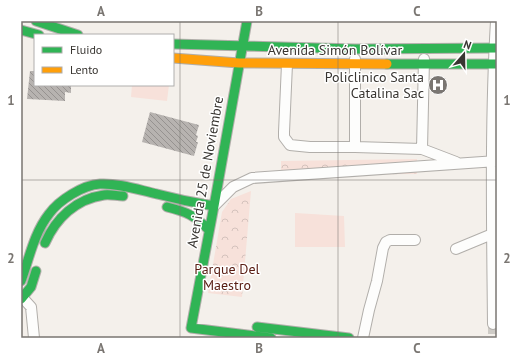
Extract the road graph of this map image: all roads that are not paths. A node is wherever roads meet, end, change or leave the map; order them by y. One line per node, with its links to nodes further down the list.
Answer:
1 (36, 21): 6 (main road)
2 (247, 21): 8 (main road, Avenida 25 de Noviembre)
3 (496, 21): 9 (street)
4 (21, 30): 5 (main road)
5 (35, 34)
6 (75, 34)
7 (174, 44): 8 (main road, Avenida Simón Bolívar)
8 (243, 47): 10 (main road, Avenida Simón Bolívar); 13 (main road, Avenida 25 de Noviembre)
9 (496, 48): 11 (main road, Avenida Simón Bolívar); 17 (street)
10 (355, 49): 11 (main road, Avenida Simón Bolívar); 15 (street)
11 (425, 49): 16 (street)
12 (174, 58): 13 (main road, Avenida Simón Bolívar)
13 (239, 63): 14 (main road, Avenida Simón Bolívar); 24 (main road, Avenida 25 de Noviembre)
14 (287, 64): 15 (main road, Avenida Simón Bolívar); 18 (street)
15 (356, 64): 16 (main road, Avenida Simón Bolívar); 18 (street)
16 (424, 64): 17 (main road, Avenida Simón Bolívar); 19 (street)
17 (495, 64): 20 (street)
18 (355, 147): 19 (street)
19 (422, 149): 21 (street)
20 (494, 161): 21 (street); 26 (street)
21 (460, 163): 24 (street)
22 (131, 198): 29 (main road)
23 (160, 206): 25 (main road)
24 (214, 206): 25 (main road, Avenida 25 de Noviembre); 31 (main road)
25 (209, 230): 33 (main road, Avenida 25 de Noviembre)
26 (495, 233): 28 (street); 34 (street)
27 (415, 240): 39 (street)
28 (456, 249)
29 (42, 251)
30 (38, 266): 32 (main road)
31 (21, 281)
32 (22, 298): 35 (street)
33 (192, 324): 36 (street); 37 (main road); 38 (main road)
34 (492, 324)
35 (34, 338)
36 (186, 338)
37 (267, 338)
38 (349, 338)
39 (363, 338)

